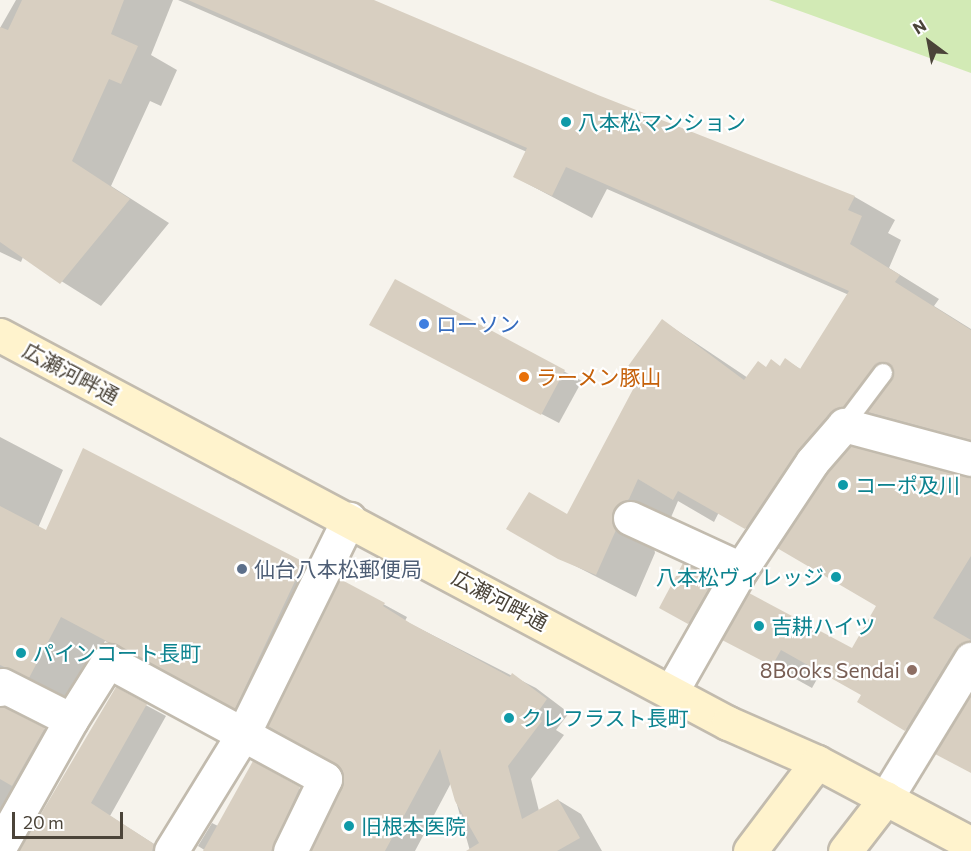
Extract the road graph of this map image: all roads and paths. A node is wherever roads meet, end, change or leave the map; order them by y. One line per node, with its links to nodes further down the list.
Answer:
1 (0, 335): 6 (street, 広瀬河畔通)
2 (883, 373): 3 (lane)
3 (844, 424): 4 (street); 7 (street)
4 (971, 459)
5 (630, 518): 7 (street)
6 (349, 519): 10 (street, 広瀬河畔通); 12 (street)
7 (741, 569): 10 (street)
8 (971, 659): 14 (street)
9 (0, 689): 11 (street)
10 (671, 692): 13 (street, 広瀬河畔通)
11 (71, 720): 12 (street); 16 (street)
12 (243, 734): 17 (street); 18 (street)
13 (817, 762): 14 (street, 広瀬河畔通); 19 (street)
14 (886, 798): 15 (street, 広瀬河畔通); 20 (street)
15 (971, 844)
16 (0, 846)
17 (171, 851)
18 (290, 851)
19 (750, 851)
20 (845, 851)

